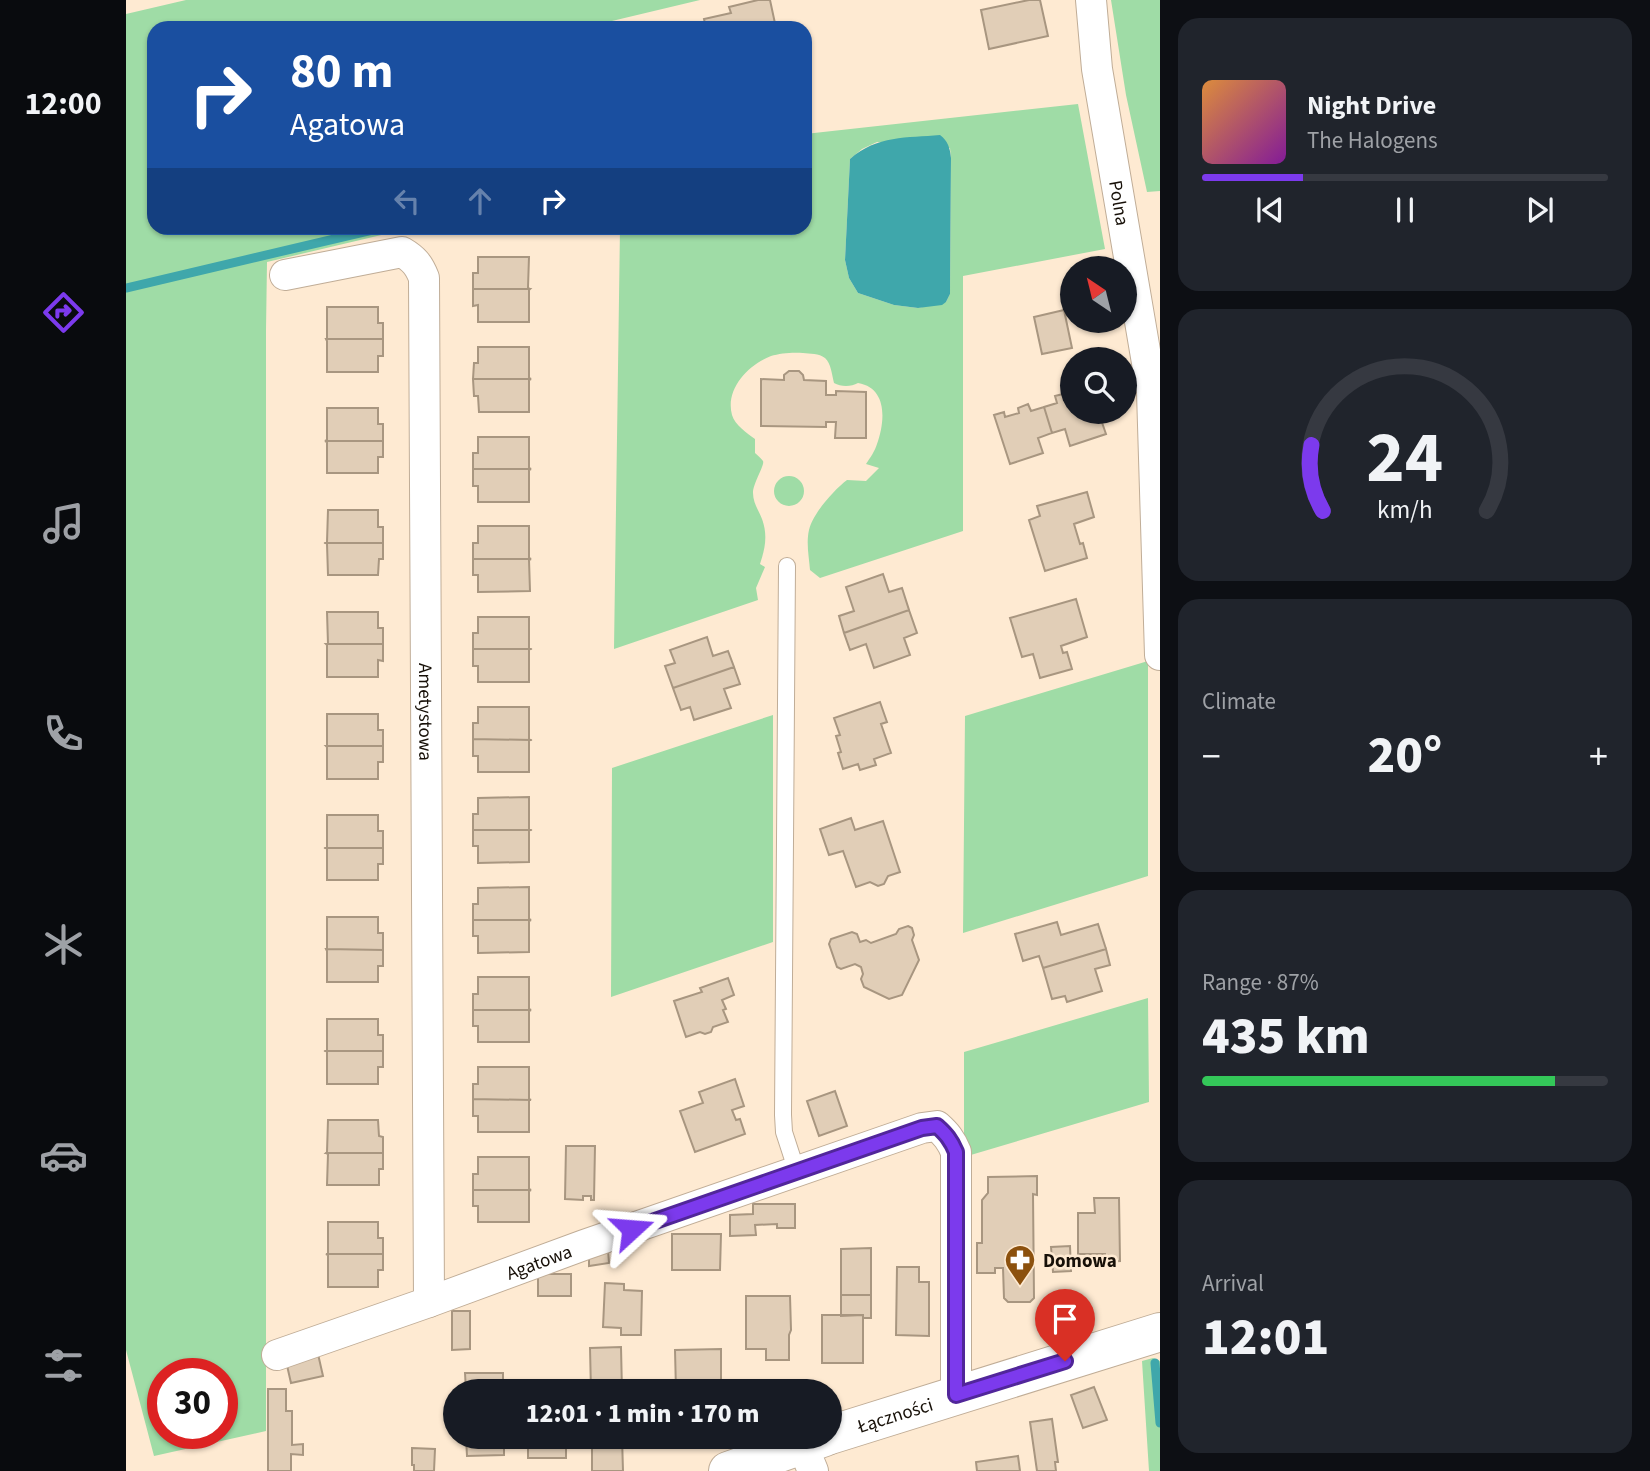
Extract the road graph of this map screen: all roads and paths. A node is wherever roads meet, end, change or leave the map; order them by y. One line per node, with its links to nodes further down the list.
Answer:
1 (1091, 0): 4 (street, Polna)
2 (285, 275): 6 (street, Ametystowa)
3 (787, 566): 5 (lane)
4 (1160, 655)
5 (797, 1172): 6 (street, Agatowa); 9 (street, Agatowa)
6 (429, 1302): 8 (street, Agatowa)
7 (1160, 1332): 9 (street, Łączności)
8 (277, 1354)
9 (956, 1395): 10 (street, Łączności)
10 (842, 1438)
11 (810, 1449): 12 (street, Łączności)
12 (728, 1471)

